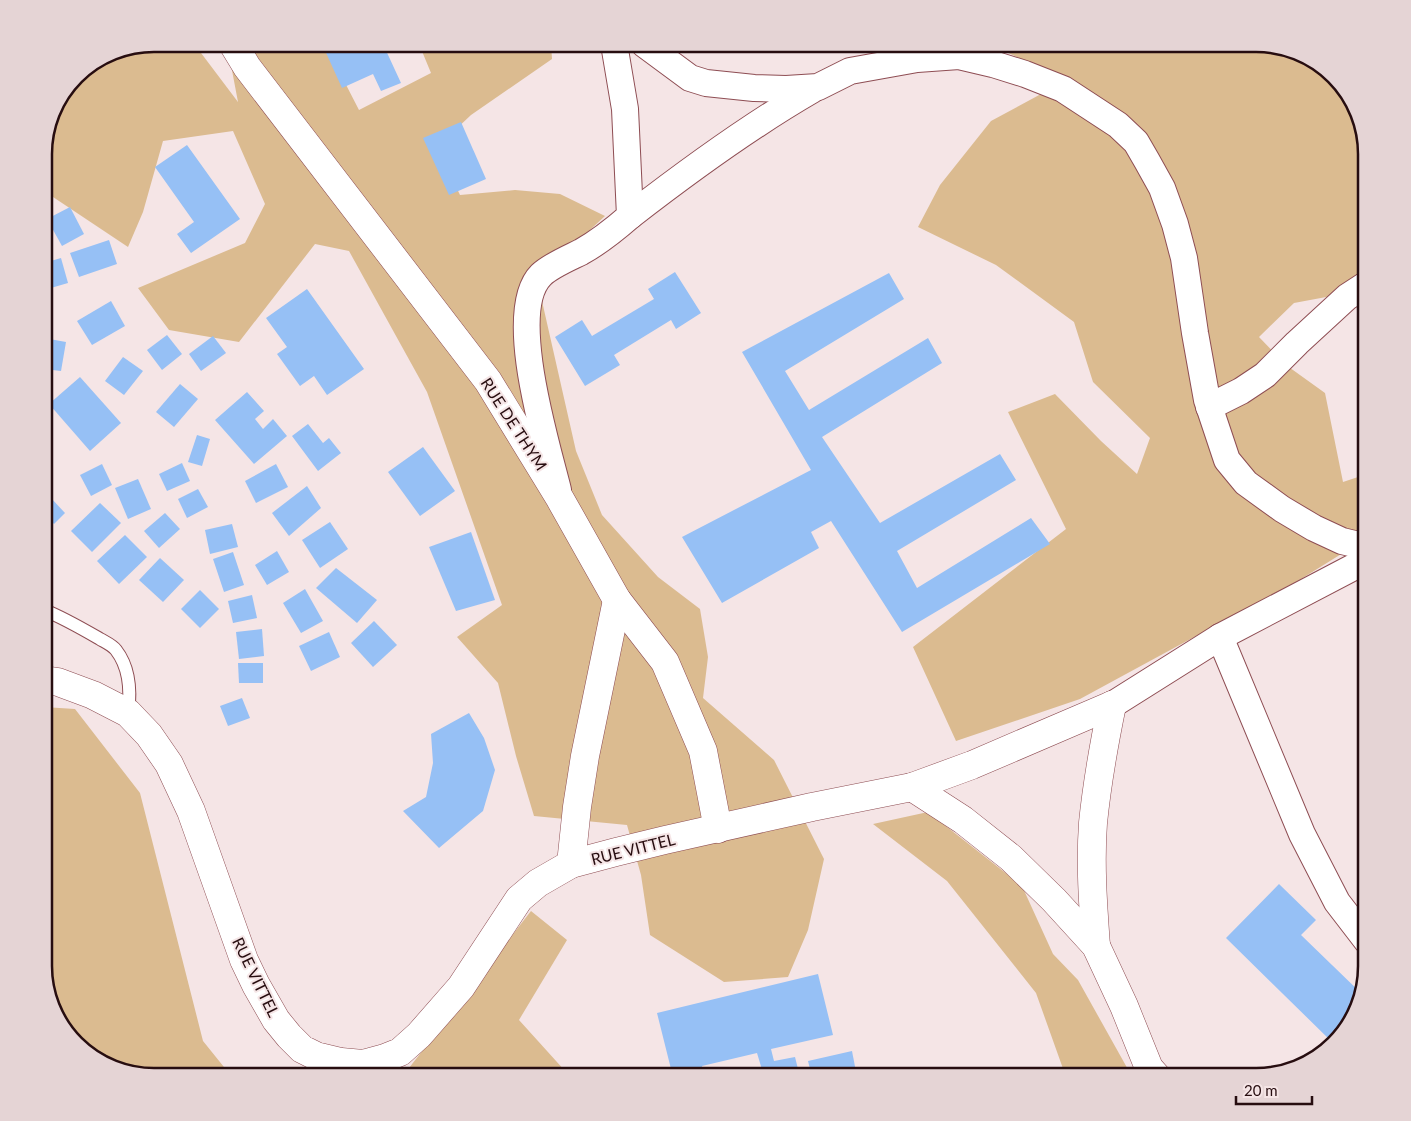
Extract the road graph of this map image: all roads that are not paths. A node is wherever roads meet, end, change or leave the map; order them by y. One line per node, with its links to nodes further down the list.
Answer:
1 (949, 52): 6 (street)
2 (965, 52): 9 (street)
3 (238, 53): 10 (street, RUE DE THYM)
4 (615, 53): 7 (street)
5 (656, 53): 6 (street)
6 (818, 87): 7 (street)
7 (630, 216): 10 (street)
8 (1358, 290): 9 (street)
9 (1209, 407): 11 (street)
10 (560, 496): 13 (street, RUE DE THYM)
11 (1358, 545)
12 (1358, 565): 15 (street)
13 (617, 600): 20 (street, RUE DE THYM); 21 (street)
14 (53, 614): 18 (lane)
15 (1220, 637): 17 (street); 22 (street)
16 (53, 681): 18 (street, RUE VITTEL)
17 (1112, 705): 19 (street, RUE VITTEL); 23 (street)
18 (128, 713): 21 (street, RUE VITTEL)
19 (912, 787): 20 (street, RUE VITTEL); 23 (street)
20 (718, 829): 21 (street, RUE VITTEL)
21 (571, 864)
22 (1358, 929)
23 (1096, 946): 24 (street)
24 (1149, 1068)

